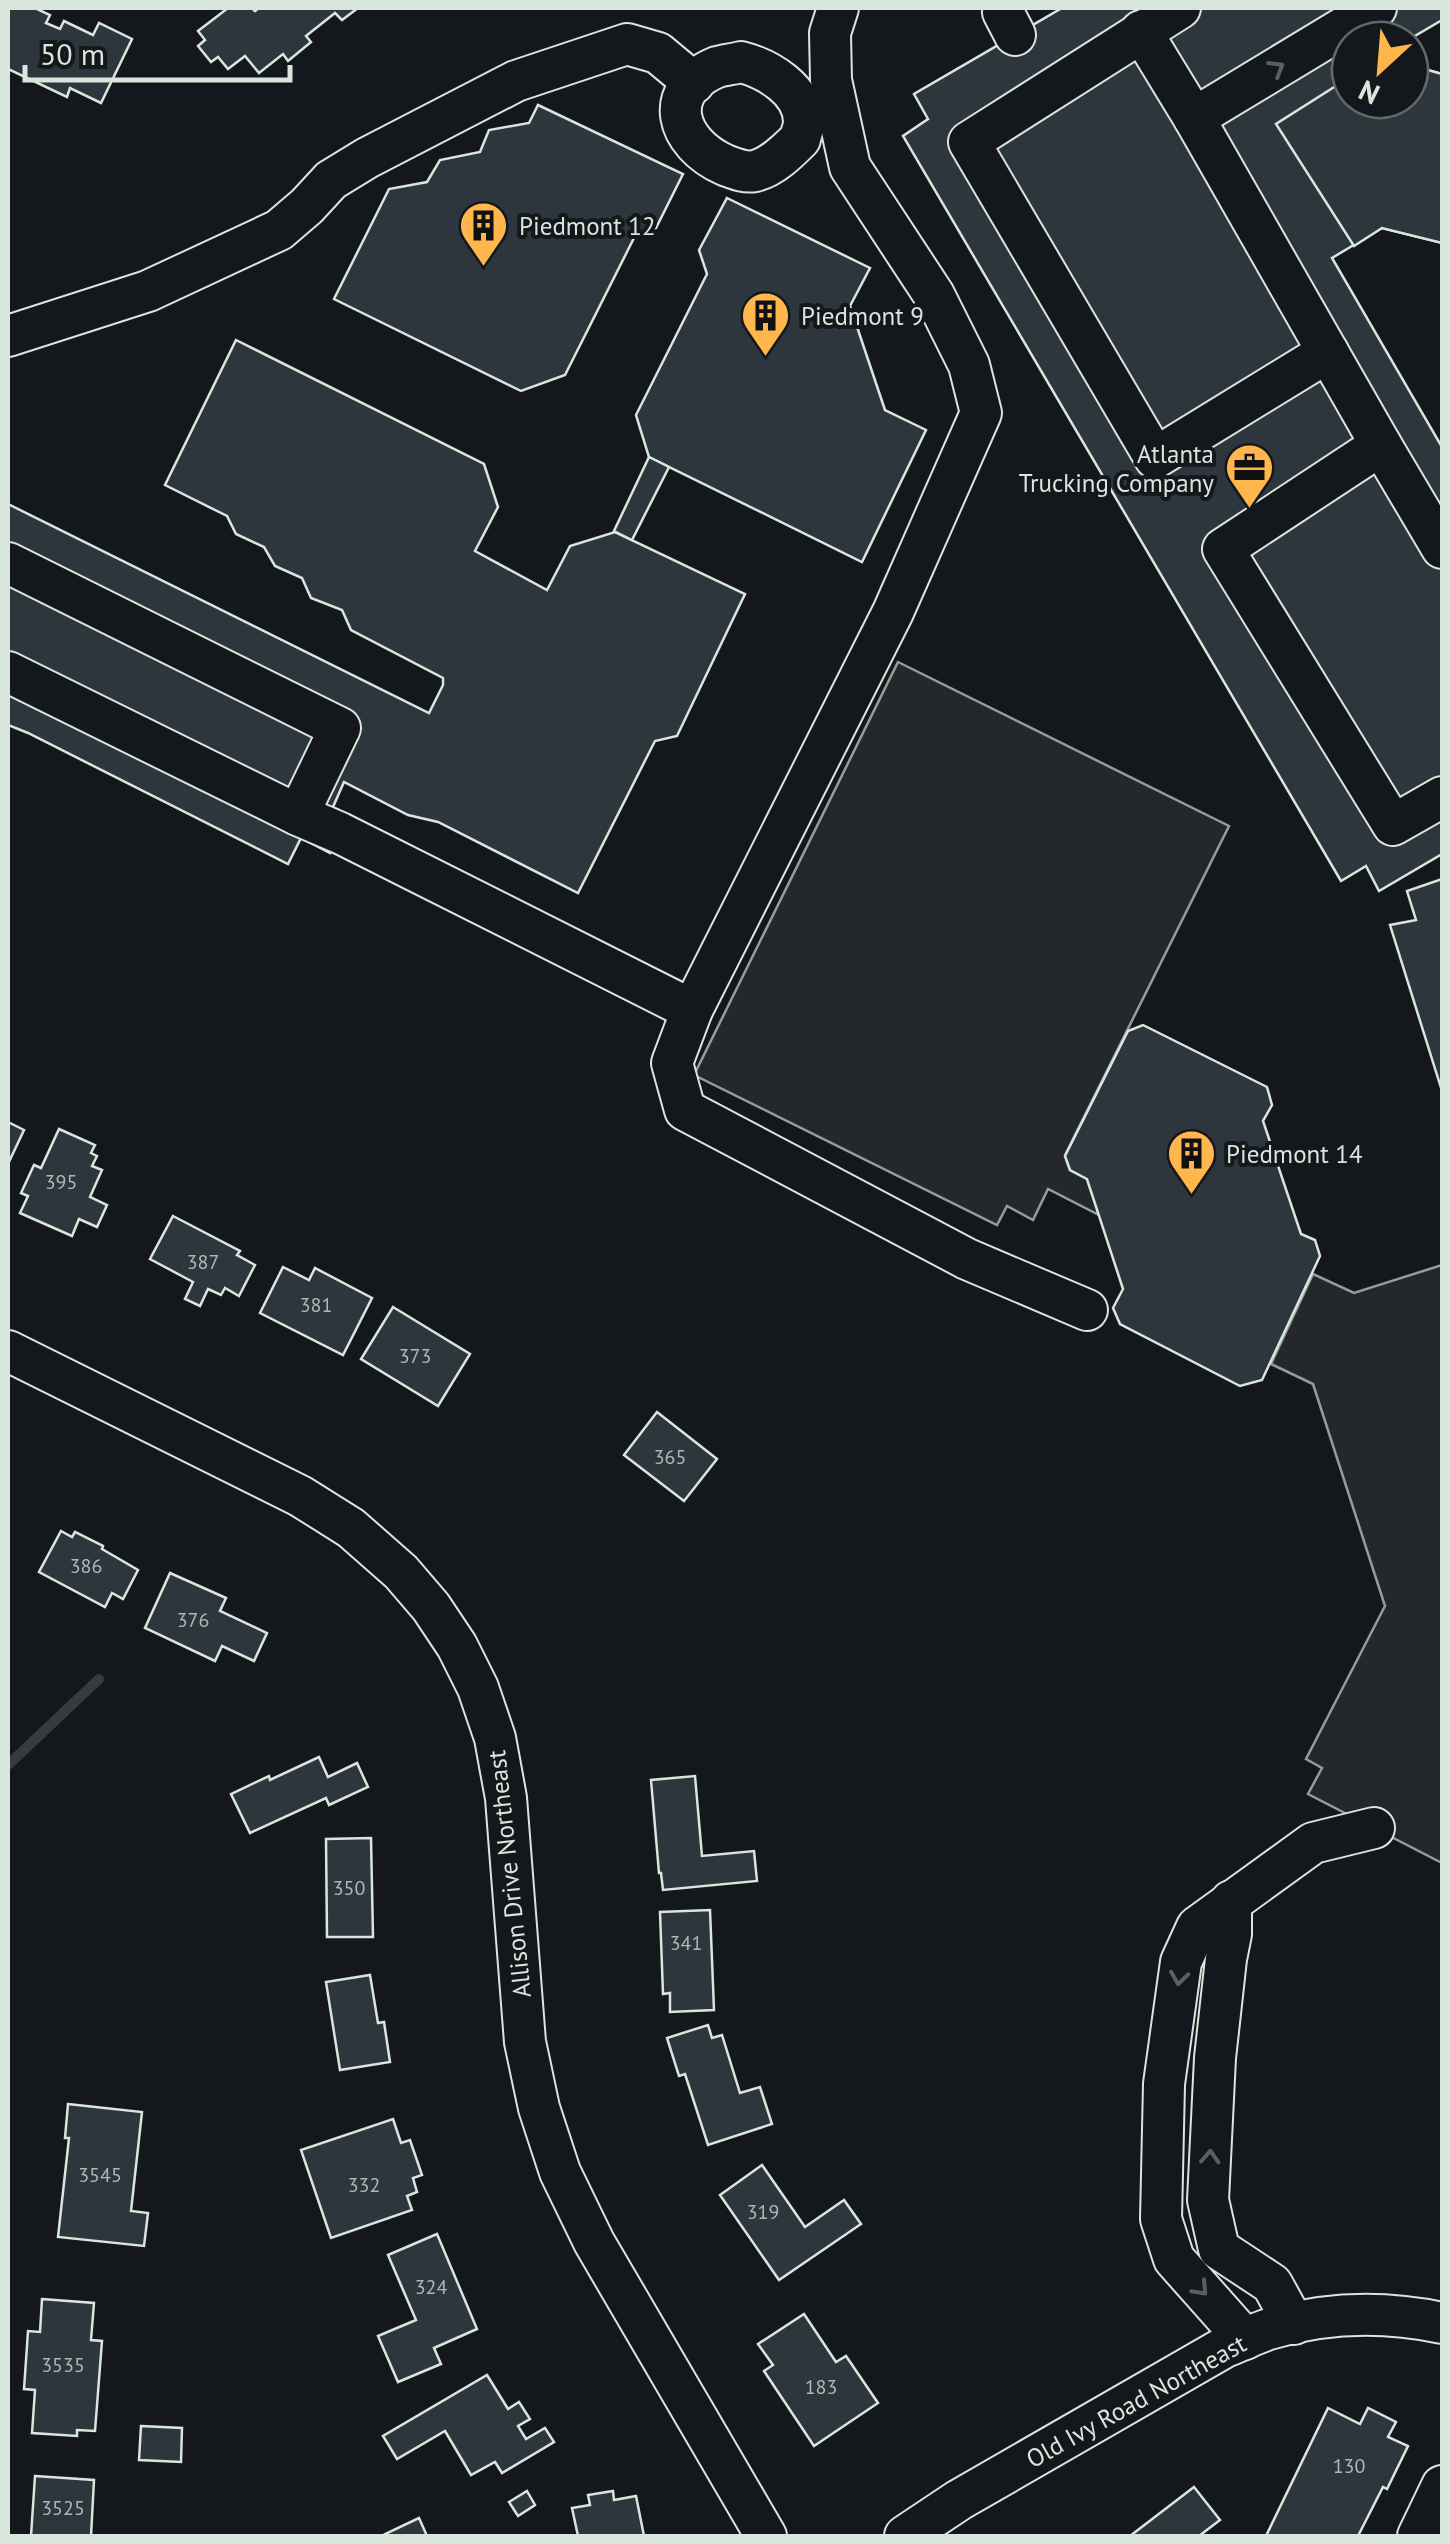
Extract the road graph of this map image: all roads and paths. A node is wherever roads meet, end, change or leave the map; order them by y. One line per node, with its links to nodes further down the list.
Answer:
1 (838, 8): 6 (street)
2 (1180, 8): 4 (street)
3 (1376, 8): 7 (street, one-way to 3)
4 (1140, 31): 7 (street); 9 (street)
5 (694, 83): 6 (street); 6 (street); 8 (street)
6 (817, 98): 16 (street)
7 (1194, 118): 9 (street)
8 (8, 336)
9 (1328, 352): 10 (street)
10 (1381, 444): 11 (street); 14 (street)
11 (1442, 548)
12 (8, 563): 15 (street)
13 (8, 672): 15 (street)
14 (1442, 797)
15 (298, 815): 16 (street)
16 (692, 1010): 17 (street)
17 (1087, 1310)
18 (8, 1351): 25 (street, Allison Drive Northeast)
19 (1374, 1828): 20 (street)
20 (1231, 1901): 21 (street, one-way to 20); 23 (street, one-way to 23)
21 (1294, 2324): 22 (street, Old Ivy Road Northeast); 23 (street, Old Ivy Road Northeast)
22 (1442, 2324)
23 (1245, 2339): 26 (street, Old Ivy Road Northeast)
24 (1442, 2486): 27 (street)
25 (766, 2536)
26 (905, 2536)
27 (1418, 2536)

